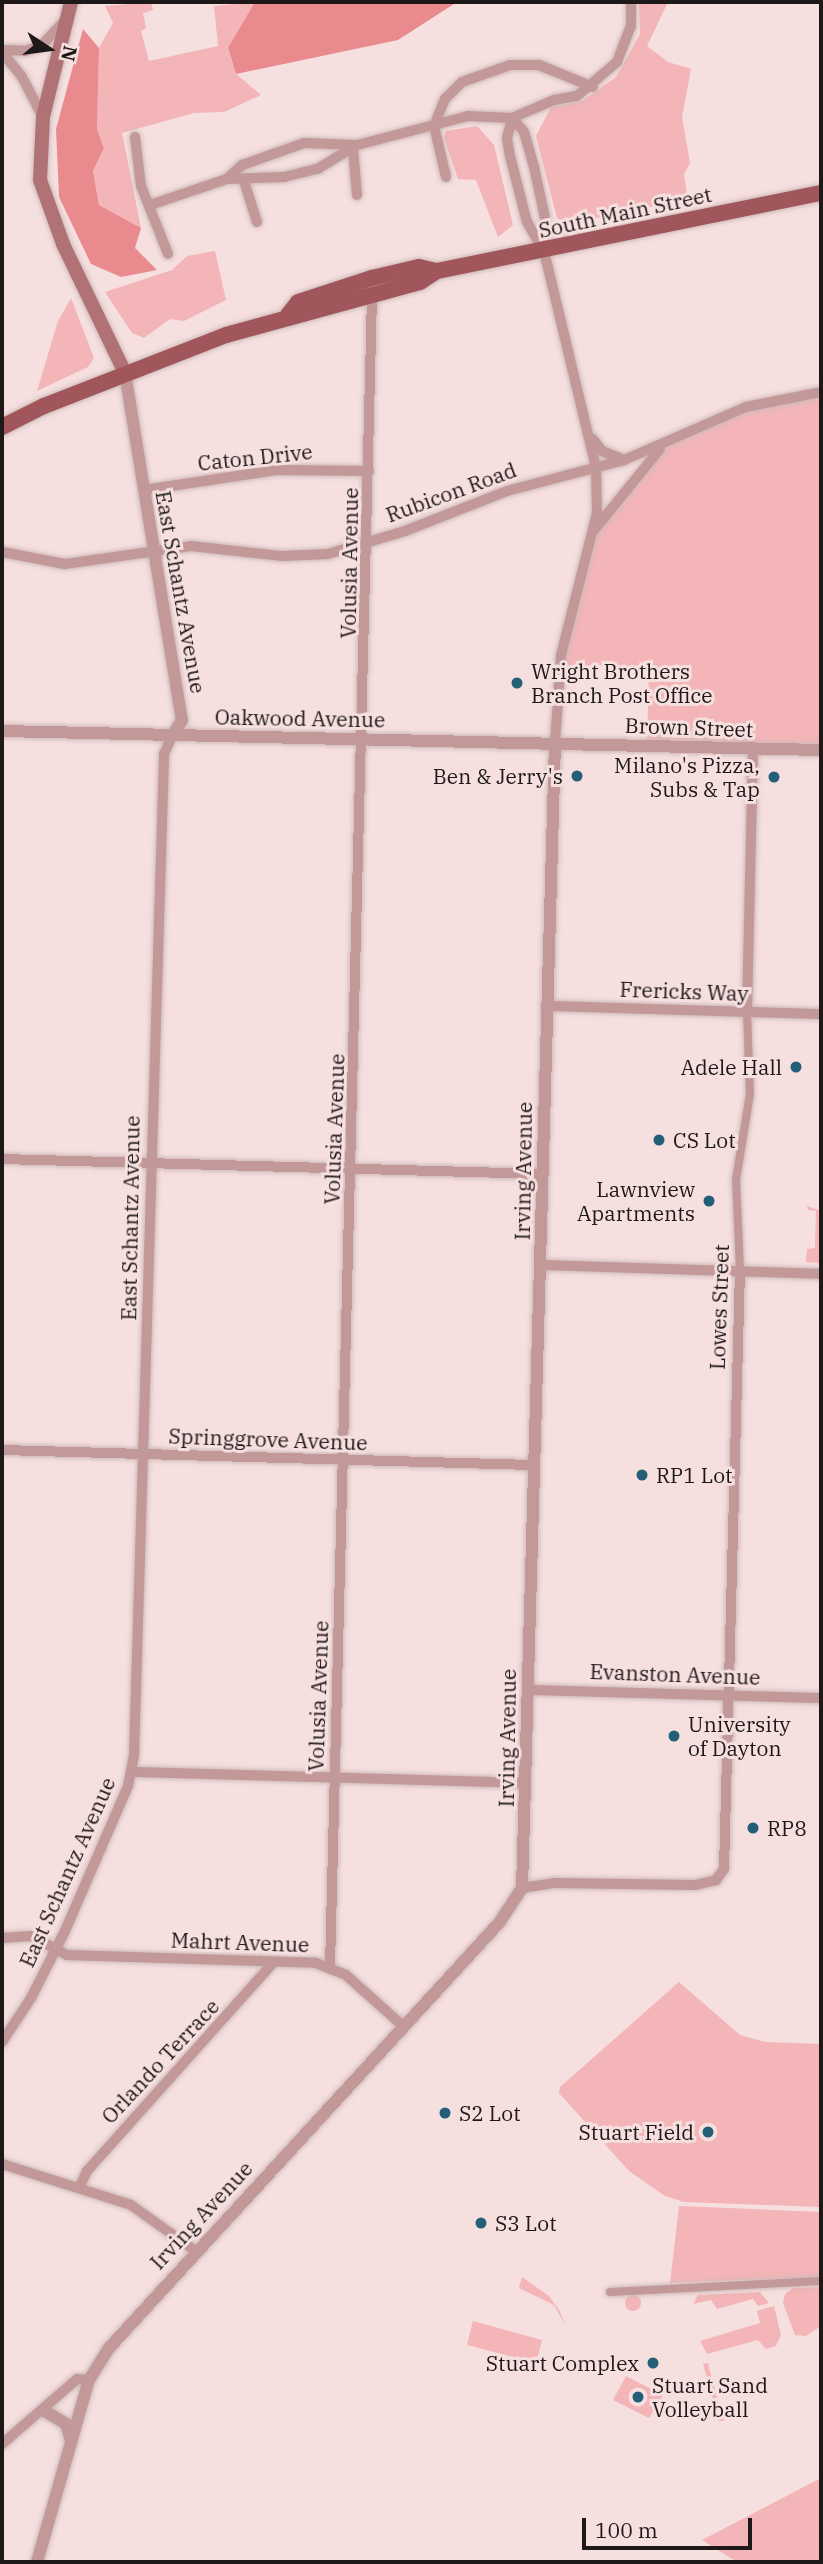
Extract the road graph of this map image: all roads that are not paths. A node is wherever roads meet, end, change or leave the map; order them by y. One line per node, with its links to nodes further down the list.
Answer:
1 (631, 2): 4 (street)
2 (71, 4): 3 (street); 5 (main road)
3 (2, 51): 5 (street)
4 (593, 87): 6 (street); 7 (street)
5 (43, 117): 22 (main road)
6 (512, 118): 7 (street); 17 (street); 17 (street)
7 (434, 126): 9 (street); 10 (street)
8 (135, 136): 15 (street)
9 (355, 147): 11 (street); 12 (street); 14 (street)
10 (446, 177)
11 (227, 179): 12 (street); 15 (street)
12 (244, 181): 16 (street)
13 (821, 193): 17 (main road, South Main Street)
14 (357, 195)
15 (150, 205): 18 (street)
16 (257, 222)
17 (544, 251): 19 (main road, South Main Street); 25 (street)
18 (168, 254)
19 (437, 271): 20 (main road, South Main Street); 21 (main road, South Main Street)
20 (372, 293): 21 (main road, South Main Street); 29 (street, Volusia Avenue)
21 (288, 315): 22 (main road, South Main Street)
22 (125, 373): 24 (main road, South Main Street); 30 (street, East Schantz Avenue)
23 (821, 392): 26 (street, Rubicon Road)
24 (2, 427)
25 (590, 435): 27 (street); 28 (street)
26 (662, 447): 27 (street, Rubicon Road); 31 (street, Rubicon Road)
27 (624, 460): 28 (street, Rubicon Road)
28 (596, 468): 31 (street); 32 (street, Rubicon Road)
29 (369, 471): 30 (street, Caton Drive); 32 (street, Volusia Avenue)
30 (144, 490): 33 (street, East Schantz Avenue)
31 (592, 532): 38 (street)
32 (368, 543): 33 (street, Rubicon Road); 37 (street, Volusia Avenue)
33 (156, 551): 34 (street, Rubicon Road); 36 (street, East Schantz Avenue)
34 (2, 552)
35 (2, 731): 36 (street, Oakwood Avenue)
36 (172, 736): 37 (street, Oakwood Avenue); 45 (street, East Schantz Avenue)
37 (364, 738): 38 (street, Oakwood Avenue); 46 (street, Volusia Avenue)
38 (555, 743): 39 (street, Brown Street); 41 (street, Irving Avenue)
39 (753, 749): 40 (street, Brown Street); 42 (street, Lowes Street)
40 (821, 750)
41 (547, 1006): 42 (street, Frericks Way); 47 (street, Irving Avenue)
42 (747, 1012): 43 (street, Frericks Way); 49 (street, Lowes Street)
43 (821, 1014)
44 (2, 1160): 45 (street)
45 (149, 1163): 46 (street); 52 (street, East Schantz Avenue)
46 (352, 1169): 47 (street); 53 (street, Volusia Avenue)
47 (542, 1174): 48 (street, Irving Avenue)
48 (540, 1265): 49 (street); 54 (street, Irving Avenue)
49 (740, 1271): 50 (street); 56 (street, Lowes Street)
50 (821, 1274)
51 (2, 1450): 52 (street, Springgrove Avenue)
52 (143, 1454): 53 (street, Springgrove Avenue); 58 (street, East Schantz Avenue)
53 (344, 1461): 54 (street, Springgrove Avenue); 59 (street, Volusia Avenue)
54 (534, 1465): 55 (street, Irving Avenue)
55 (528, 1690): 56 (street, Evanston Avenue); 60 (street, Irving Avenue)
56 (728, 1695): 57 (street, Evanston Avenue); 61 (street, Lowes Street)
57 (821, 1698)
58 (132, 1772): 59 (street); 63 (street, East Schantz Avenue)
59 (335, 1780): 60 (street); 65 (street, Volusia Avenue)
60 (525, 1783): 61 (street, Irving Avenue)
61 (522, 1888): 66 (street, Irving Avenue)
62 (2, 1938): 63 (street, Mahrt Avenue)
63 (55, 1950): 64 (street, Mahrt Avenue); 67 (street, East Schantz Avenue)
64 (274, 1962): 65 (street, Mahrt Avenue); 69 (street, Orlando Terrace)
65 (330, 1967): 66 (street, Mahrt Avenue)
66 (403, 2026): 70 (street, Irving Avenue)
67 (2, 2042)
68 (2, 2164): 69 (street)
69 (79, 2188): 70 (street)
70 (194, 2250): 73 (street, Irving Avenue)
71 (821, 2281): 72 (street)
72 (610, 2292)
73 (89, 2380): 74 (street); 76 (street, Irving Avenue)
74 (43, 2410): 75 (street); 76 (street)
75 (2, 2444)
76 (72, 2445): 77 (street, Irving Avenue)
77 (37, 2562)

